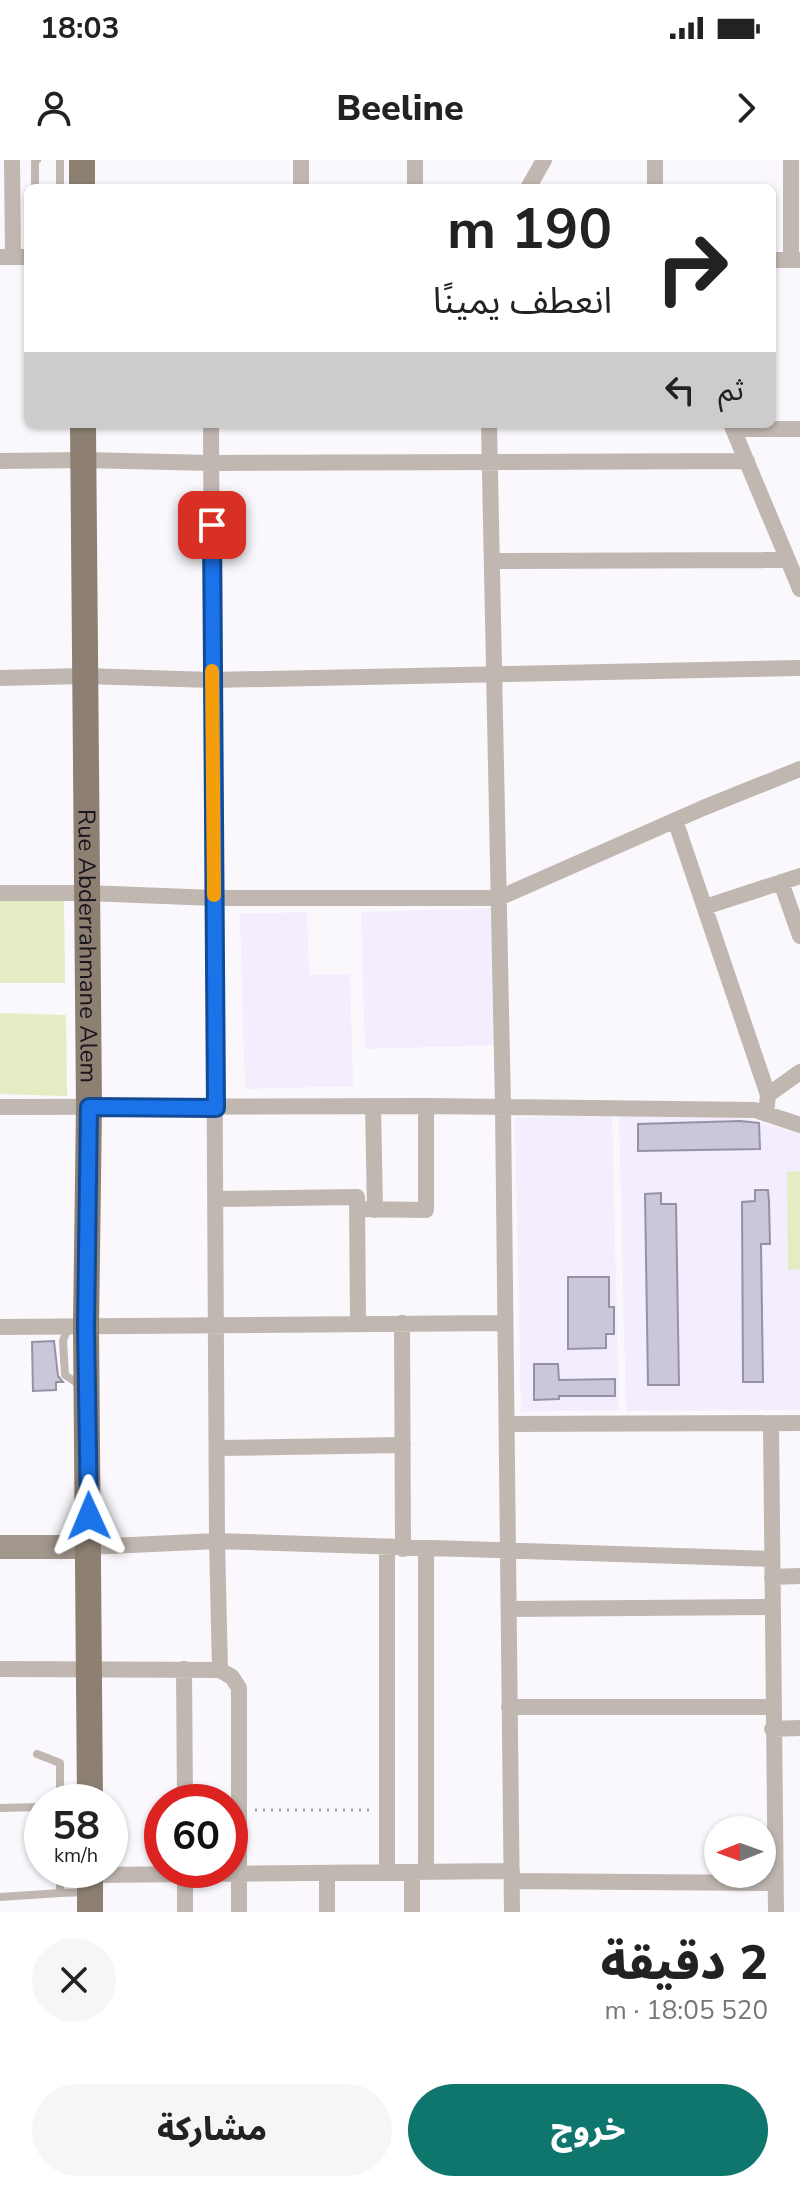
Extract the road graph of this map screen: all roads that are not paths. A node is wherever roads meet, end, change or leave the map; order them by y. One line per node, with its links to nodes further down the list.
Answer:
1 (12, 160): 17 (street)
2 (37, 160): 10 (lane)
3 (60, 160): 11 (lane)
4 (82, 160): 12 (main road)
5 (301, 160): 13 (street)
6 (415, 160): 14 (street)
7 (544, 160): 15 (street)
8 (655, 160): 16 (street)
9 (791, 160): 18 (street)
10 (35, 184)
11 (60, 184)
12 (82, 184)
13 (301, 184)
14 (415, 184)
15 (530, 184)
16 (655, 184)
17 (14, 257)
18 (795, 260)
19 (83, 428): 25 (main road, Rue Abderrahmane Alem)
20 (211, 428): 29 (street)
21 (489, 428): 27 (street)
22 (733, 428): 28 (street)
23 (776, 428): 24 (street)
24 (800, 429)
25 (83, 460): 26 (street); 29 (street); 35 (main road, Rue Abderrahmane Alem)
26 (0, 461)
27 (489, 461): 28 (street); 29 (street); 31 (street)
28 (747, 461): 30 (street)
29 (211, 463): 37 (street)
30 (788, 560): 31 (street); 32 (street)
31 (492, 561): 34 (street)
32 (800, 589)
33 (800, 668): 34 (street)
34 (495, 674): 37 (street); 45 (street)
35 (84, 676): 36 (street); 37 (street); 43 (main road, Rue Abderrahmane Alem)
36 (0, 678)
37 (212, 680): 44 (street)
38 (800, 769): 39 (street)
39 (675, 820): 45 (street); 46 (street)
40 (800, 876): 41 (street)
41 (781, 882): 46 (street); 47 (street)
42 (0, 893): 43 (street)
43 (87, 893): 44 (street); 53 (main road, Rue Abderrahmane Alem)
44 (214, 898): 45 (street); 55 (street)
45 (499, 898): 54 (street)
46 (705, 907): 49 (street)
47 (800, 936)
48 (800, 1072): 49 (street)
49 (768, 1095): 56 (street)
50 (373, 1106): 51 (street); 55 (street); 60 (street)
51 (426, 1106): 54 (street); 60 (street)
52 (0, 1107): 53 (street)
53 (89, 1107): 55 (street); 66 (main road, Rue Abderrahmane Alem)
54 (503, 1107): 56 (street); 62 (street)
55 (216, 1108): 58 (street)
56 (766, 1114): 57 (street)
57 (800, 1125)
58 (216, 1199): 59 (street); 64 (street)
59 (357, 1209): 60 (street); 63 (street)
60 (375, 1210)
61 (402, 1323): 62 (street); 63 (street); 70 (street)
62 (505, 1323): 68 (street)
63 (358, 1324): 64 (street)
64 (217, 1326): 66 (street); 71 (street)
65 (0, 1327): 66 (street)
66 (78, 1327): 74 (main road, Rue Abderrahmane Alem)
67 (800, 1423): 69 (street)
68 (507, 1424): 69 (street); 77 (street)
69 (771, 1425): 78 (street)
70 (403, 1445): 71 (street); 75 (street)
71 (218, 1448): 72 (street)
72 (217, 1541): 74 (street); 75 (street); 85 (street)
73 (0, 1547): 74 (main road)
74 (89, 1547): 83 (main road, Rue Abderrahmane Alem)
75 (395, 1549): 76 (street); 98 (street)
76 (426, 1549): 77 (street); 99 (street)
77 (508, 1550): 78 (street); 81 (street)
78 (772, 1568): 79 (street); 80 (street)
79 (800, 1576)
80 (772, 1607): 81 (street); 87 (street)
81 (509, 1609): 86 (street)
82 (0, 1669): 83 (street)
83 (90, 1669): 84 (street); 92 (main road, Rue Abderrahmane Alem)
84 (184, 1669): 85 (street); 93 (street)
85 (220, 1670): 94 (street)
86 (509, 1707): 87 (street); 102 (street)
87 (772, 1707): 89 (street)
88 (800, 1728): 89 (street)
89 (772, 1729): 97 (street)
90 (37, 1754): 91 (lane)
91 (60, 1784)
92 (90, 1784)
93 (185, 1784)
94 (239, 1784)
95 (24, 1807): 96 (lane)
96 (0, 1808)
97 (773, 1816)
98 (387, 1872): 99 (street); 100 (street)
99 (419, 1872): 102 (street); 114 (street)
100 (327, 1873): 101 (street); 113 (street)
101 (248, 1874)
102 (512, 1876): 103 (street); 115 (street)
103 (704, 1881)
104 (60, 1888): 109 (lane)
105 (85, 1888): 109 (lane)
106 (185, 1888): 111 (street)
107 (239, 1888): 112 (street)
108 (774, 1888): 116 (street)
109 (60, 1893): 110 (lane)
110 (0, 1897)
111 (185, 1912)
112 (239, 1912)
113 (327, 1912)
114 (412, 1912)
115 (512, 1912)
116 (776, 1912)

